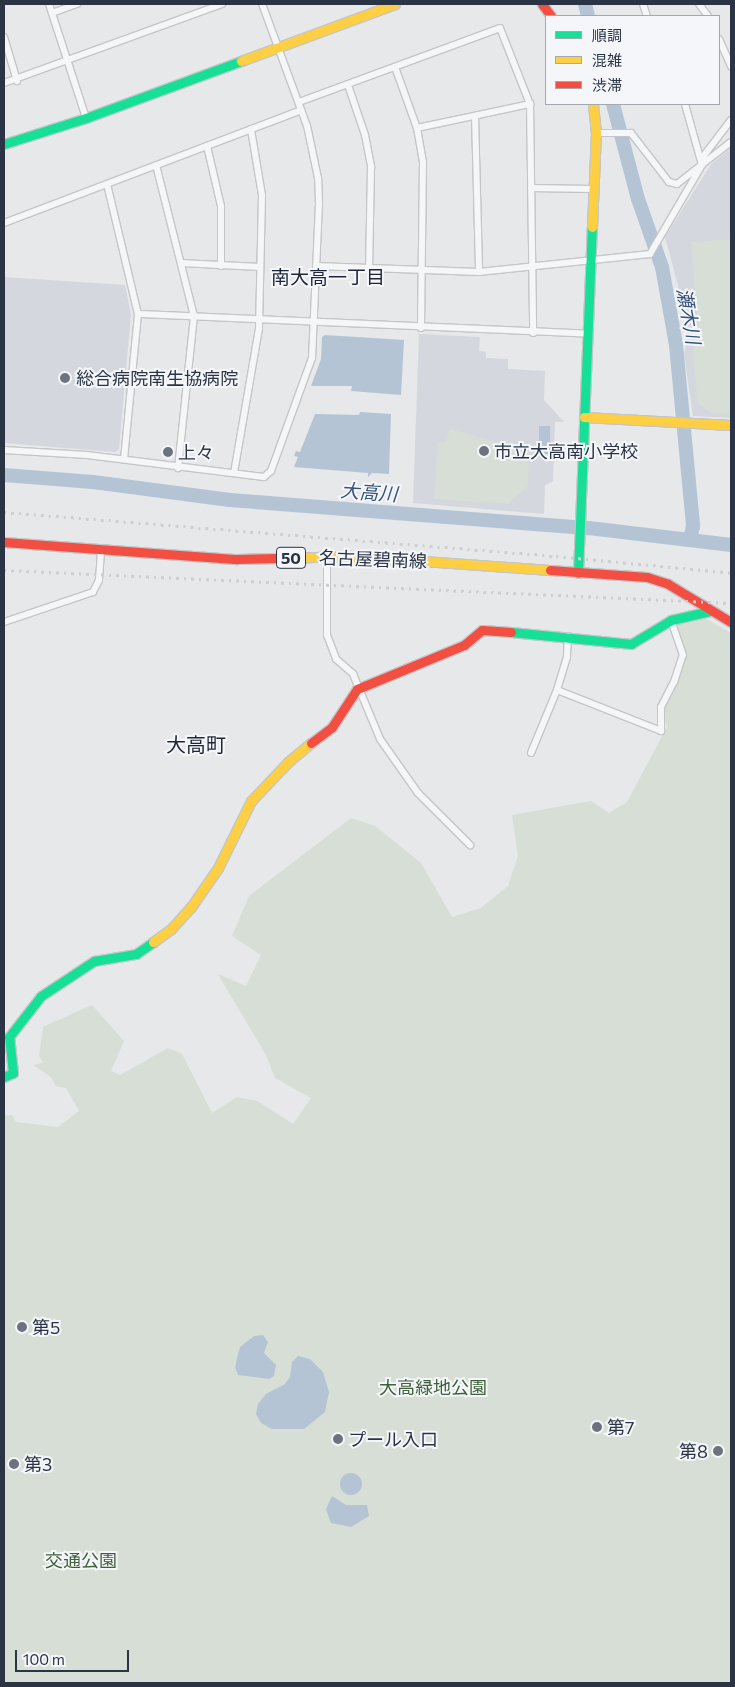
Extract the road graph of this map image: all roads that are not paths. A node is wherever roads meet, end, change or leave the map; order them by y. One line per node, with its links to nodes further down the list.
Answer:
1 (49, 4): 8 (street)
2 (77, 4): 8 (street)
3 (222, 4): 14 (street)
4 (262, 4): 13 (street)
5 (395, 4): 13 (street)
6 (542, 4): 9 (street)
7 (699, 4): 10 (street)
8 (52, 13): 14 (street)
9 (550, 15)
10 (707, 15)
11 (4, 37): 17 (street)
12 (720, 40): 15 (street)
13 (278, 47): 20 (street); 26 (street)
14 (67, 62): 17 (street); 26 (street)
15 (731, 66)
16 (395, 67): 19 (street); 21 (street); 28 (street)
17 (17, 81): 18 (street)
18 (4, 83)
19 (348, 85): 20 (street); 46 (street)
20 (299, 102): 24 (street)
21 (530, 104): 25 (street); 37 (street)
22 (593, 105): 30 (street)
23 (685, 105): 34 (street)
24 (301, 110): 29 (street); 44 (street)
25 (475, 116): 28 (street); 48 (street)
26 (86, 118): 32 (street)
27 (731, 120): 34 (street)
28 (416, 128): 47 (street)
29 (251, 129): 33 (street); 45 (street)
30 (596, 133): 34 (street); 38 (street)
31 (731, 142): 34 (street)
32 (4, 144)
33 (208, 146): 35 (street); 43 (street)
34 (702, 161): 40 (street)
35 (156, 165): 36 (street); 41 (street)
36 (107, 184): 39 (street); 49 (street)
37 (530, 188): 38 (street); 42 (street)
38 (592, 189): 40 (street)
39 (4, 223)
40 (590, 260): 42 (street); 55 (street)
41 (181, 263): 43 (street); 50 (street)
42 (532, 264): 48 (street); 54 (street)
43 (221, 266): 45 (street)
44 (316, 266): 46 (street); 52 (street)
45 (260, 267): 51 (street)
46 (369, 268): 47 (street)
47 (422, 269): 48 (street); 53 (street)
48 (479, 272)
49 (138, 314): 50 (street); 59 (street)
50 (194, 316): 51 (street); 60 (street)
51 (259, 319): 52 (street); 61 (street)
52 (315, 324): 53 (street); 61 (street)
53 (421, 328): 54 (street)
54 (533, 333): 55 (street)
55 (588, 334): 56 (street)
56 (584, 417): 57 (street); 65 (street)
57 (731, 425)
58 (4, 450): 59 (street)
59 (124, 459): 60 (street)
60 (178, 468): 61 (street)
61 (234, 473)
62 (4, 542): 63 (street, 名古屋碧南線 / 50)
63 (101, 548): 64 (street, 名古屋碧南線 / 50); 68 (street)
64 (327, 557): 65 (street, 名古屋碧南線 / 50); 71 (street)
65 (578, 572): 66 (street, 名古屋碧南線 / 50)
66 (710, 611): 67 (street); 69 (street, 名古屋碧南線 / 50)
67 (671, 620): 70 (street); 72 (street)
68 (4, 622)
69 (731, 622)
70 (568, 636): 71 (street); 72 (street)
71 (357, 689): 74 (street); 75 (street)
72 (556, 690): 73 (street)
73 (531, 753)
74 (470, 845)
75 (4, 1077)

